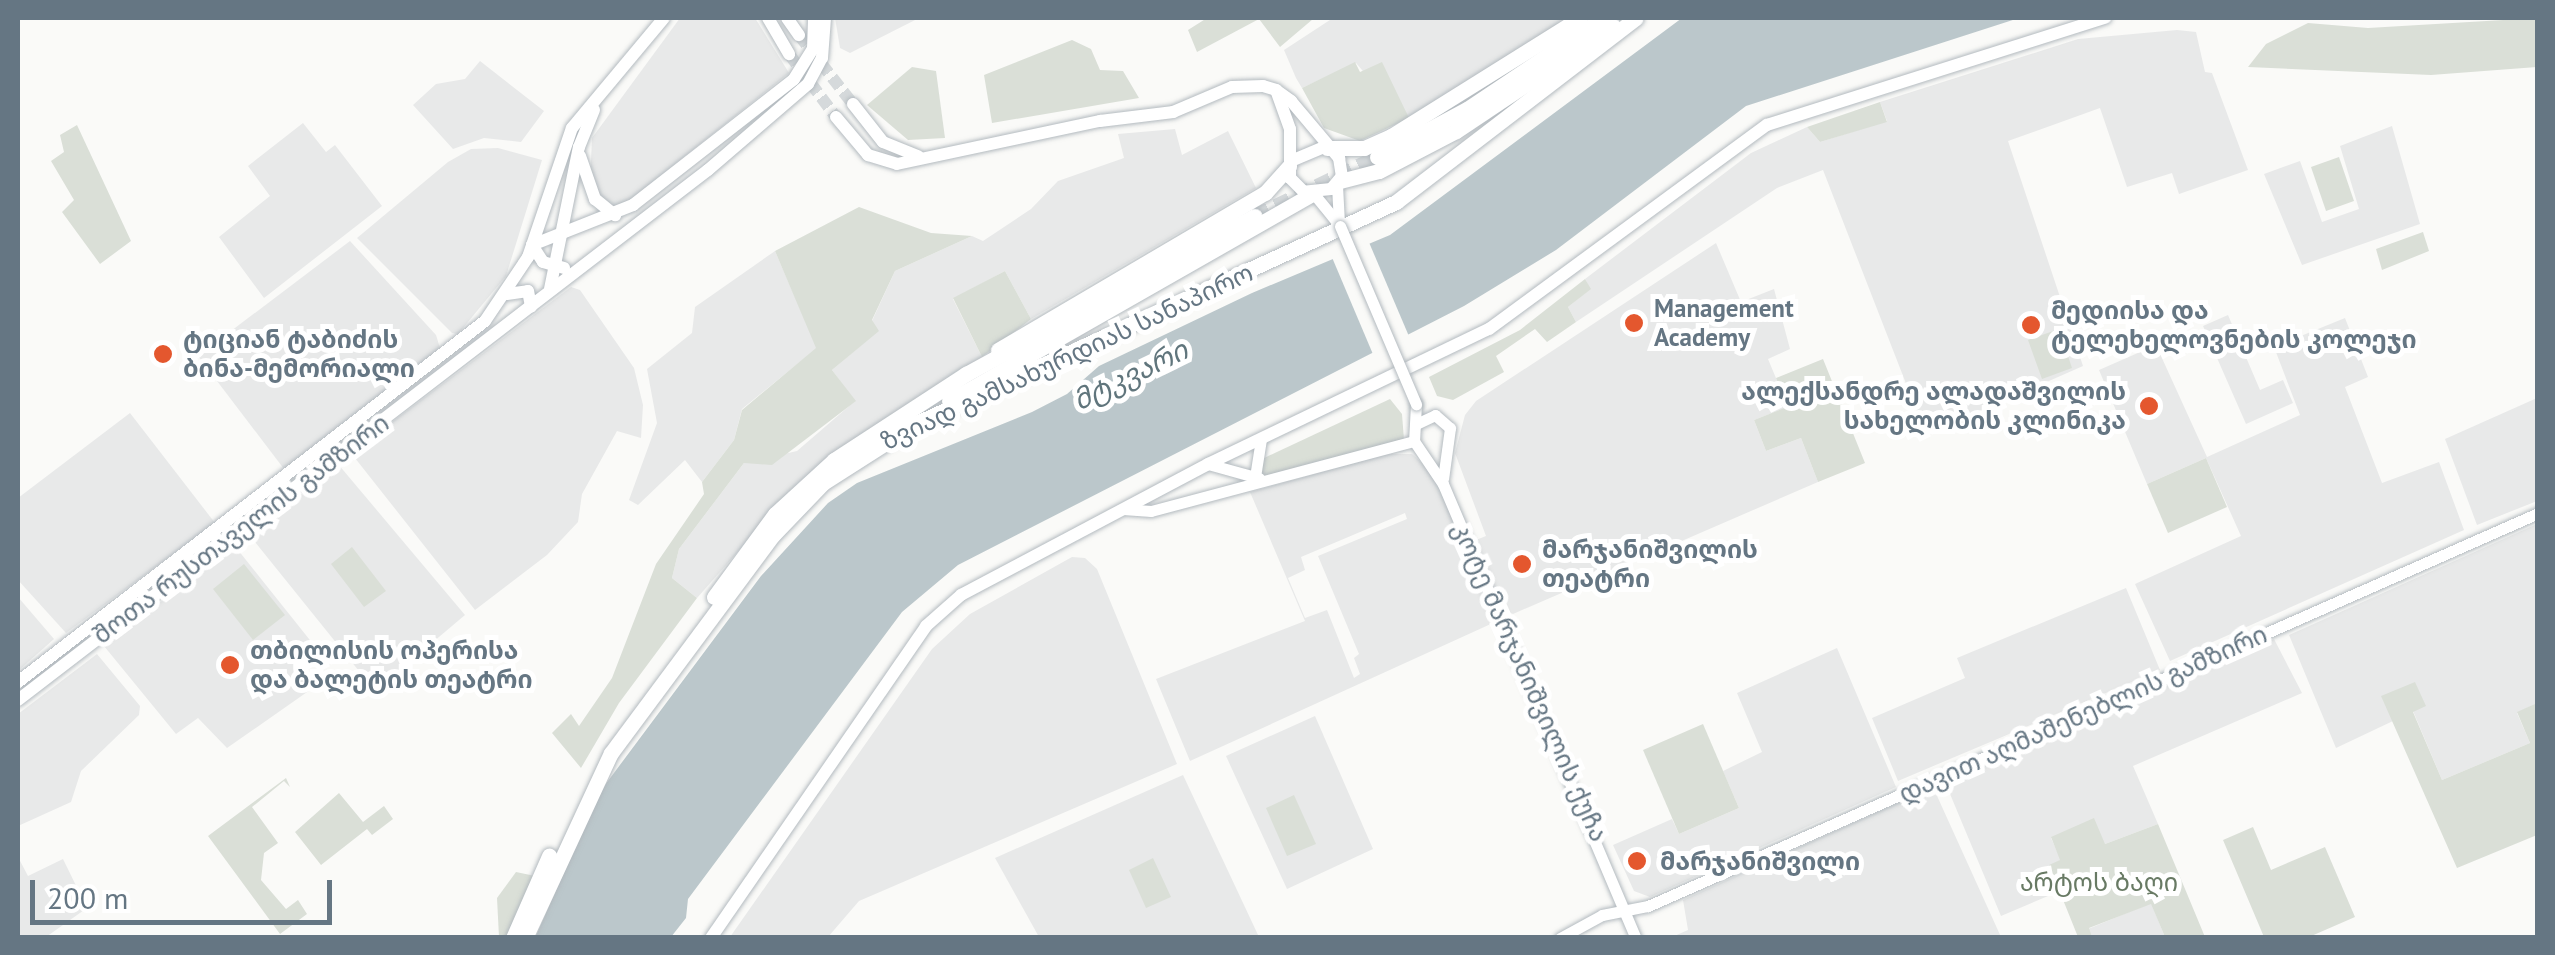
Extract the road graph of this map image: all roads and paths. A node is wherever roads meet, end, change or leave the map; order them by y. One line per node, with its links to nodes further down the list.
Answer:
1 (664, 18): 14 (main road, შოთა რუსთაველის გამზირი)
2 (768, 18): 12 (main road)
3 (787, 18): 11 (main road)
4 (814, 18): 26 (main road)
5 (825, 18): 31 (main road)
6 (1580, 18): 18 (highway)
7 (1603, 18): 18 (highway)
8 (1627, 18): 18 (highway)
9 (1636, 18): 38 (highway, ზვიად გამსახურდიას სანაპირო)
10 (2105, 18): 40 (main road)
11 (798, 36)
12 (789, 54)
13 (1276, 90): 16 (main road); 17 (main road); 19 (main road)
14 (596, 107): 15 (main road, შოთა რუსთაველის გამზირი); 23 (main road, შოთა რუსთაველის გამზირი)
15 (578, 147): 25 (main road, შოთა რუსთაველის გამზირი); 26 (main road)
16 (1326, 147): 18 (highway); 19 (main road); 20 (main road)
17 (925, 156): 17 (main road)
18 (1371, 159): 20 (highway)
19 (1290, 164): 21 (main road); 22 (highway)
20 (1339, 183): 21 (main road); 24 (main road)
21 (1313, 194): 24 (main road); 27 (highway)
22 (1258, 198): 27 (highway); 35 (highway)
23 (544, 203): 25 (main road); 29 (main road, შოთა რუსთაველის გამზირი)
24 (1332, 207): 36 (main road, bridge)
25 (568, 208): 28 (main road, შოთა რუსთაველის გამზირი)
26 (616, 215): 28 (main road)
27 (1263, 218): 35 (highway, ზვიად გამსახურდიას სანაპირო); 38 (highway)
28 (565, 233): 29 (main road); 30 (main road, შოთა რუსთაველის გამზირი)
29 (532, 246): 30 (main road); 33 (main road, შოთა რუსთაველის გამზირი)
30 (558, 267): 31 (main road); 32 (main road, შოთა რუსთაველის გამზირი)
31 (578, 270): 32 (main road)
32 (549, 291): 34 (main road, შოთა რუსთაველის გამზირი)
33 (506, 294): 34 (main road); 49 (main road, შოთა რუსთაველის გამზირი)
34 (530, 307): 50 (main road, შოთა რუსთაველის გამზირი)
35 (969, 372): 53 (highway, ზვიად გამსახურდიას სანაპირო)
36 (1416, 405): 37 (main road); 39 (main road)
37 (1430, 415): 39 (main road); 42 (main road)
38 (917, 423): 54 (highway, ზვიად გამსახურდიას სანაპირო)
39 (1416, 424): 41 (main road)
40 (1260, 438): 44 (main road); 45 (main road)
41 (1414, 440): 43 (main road); 45 (main road)
42 (1444, 450): 43 (main road); 46 (main road, კოტე მარჯანიშვილის ქუჩა)
43 (1423, 451): 46 (main road, კოტე მარჯანიშვილის ქუჩა)
44 (1208, 464): 45 (main road); 47 (main road)
45 (1259, 478): 47 (main road)
46 (1444, 484): 51 (main road, კოტე მარჯანიშვილის ქუჩა)
47 (1123, 509): 55 (main road)
48 (2538, 513): 51 (main road, დავით აღმაშენებლის გამზირი)
49 (18, 682)
50 (18, 700)
51 (1627, 910): 52 (main road, კოტე მარჯანიშვილის ქუჩა); 56 (main road, დავით აღმაშენებლის გამზირი)
52 (1634, 937)
53 (513, 938)
54 (525, 938)
55 (711, 938)
56 (1560, 938)

